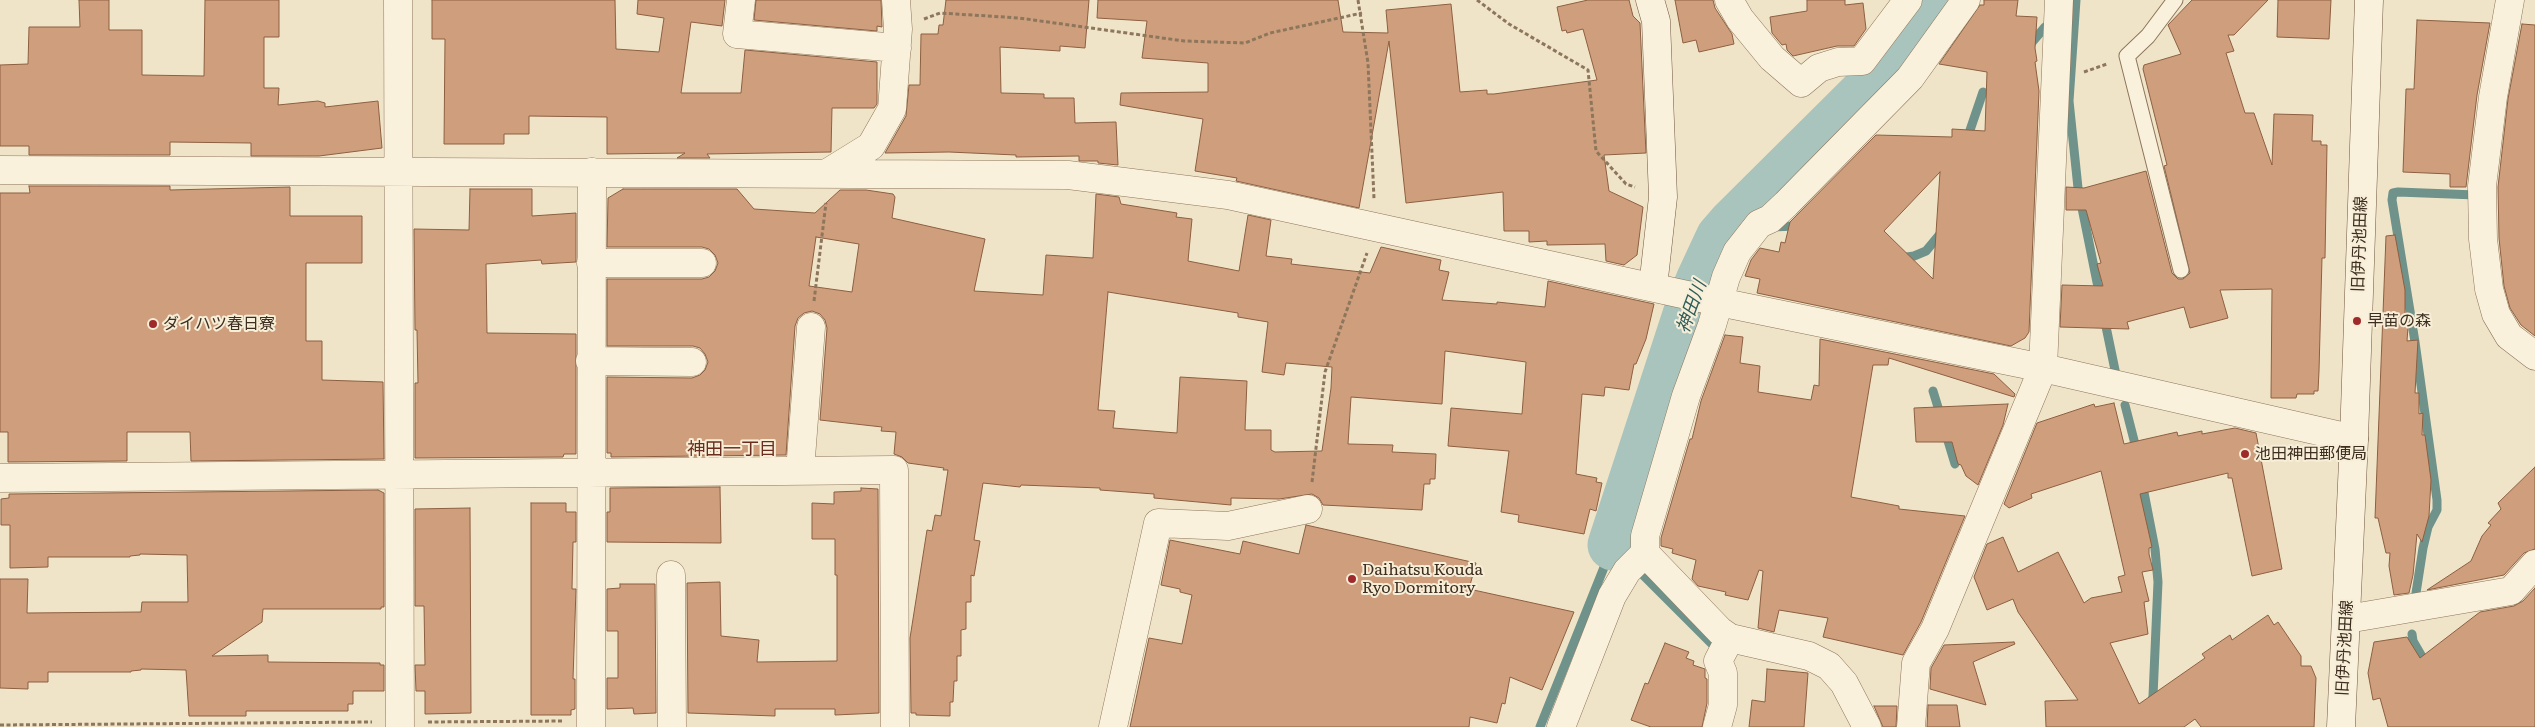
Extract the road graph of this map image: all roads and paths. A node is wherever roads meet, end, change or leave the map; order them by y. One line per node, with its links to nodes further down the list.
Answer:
1 (398, 0): 19 (street)
2 (741, 0): 15 (street)
3 (896, 0): 15 (street)
4 (1358, 0): 14 (path)
5 (1477, 0): 22 (path)
6 (1650, 0): 22 (street)
7 (1729, 0): 8 (street)
8 (1908, 0)
9 (2059, 0): 33 (street)
10 (2175, 0): 16 (lane)
11 (2369, 0): 34 (street, 旧伊丹池田線)
12 (2510, 0): 30 (street)
13 (1962, 1): 28 (street)
14 (1362, 13): 15 (path); 23 (path)
15 (897, 39): 21 (street)
16 (2127, 56): 17 (path); 26 (lane)
17 (2080, 73)
18 (0, 170): 19 (street)
19 (398, 172): 20 (street); 37 (street)
20 (592, 172): 21 (street); 24 (street)
21 (829, 172): 23 (street); 29 (path)
22 (1663, 197): 27 (street)
23 (1377, 227): 27 (street); 39 (path)
24 (591, 263): 25 (street); 31 (street)
25 (702, 263)
26 (2181, 270)
27 (1661, 289): 28 (street)
28 (1715, 301): 33 (street); 40 (street)
29 (812, 327): 35 (street)
30 (2535, 356)
31 (590, 361): 32 (street); 36 (street)
32 (692, 362)
33 (2044, 368): 34 (street); 54 (street)
34 (2354, 439): 43 (street, 旧伊丹池田線)
35 (800, 471): 36 (street); 49 (street)
36 (590, 472): 37 (street); 46 (street)
37 (400, 474): 38 (street); 45 (street)
38 (0, 478)
39 (1308, 509): 50 (street)
40 (1636, 562): 44 (street); 51 (street)
41 (2535, 564): 43 (street)
42 (671, 575): 48 (street)
43 (2347, 619): 55 (street, 旧伊丹池田線)
44 (1730, 638): 52 (street); 53 (street)
45 (400, 724): 46 (path); 47 (path)
46 (591, 724)
47 (0, 725)
48 (672, 727)
49 (895, 727)
50 (1113, 727)
51 (1561, 727)
52 (1717, 727)
53 (1867, 727)
54 (1911, 727)
55 (2341, 727)

